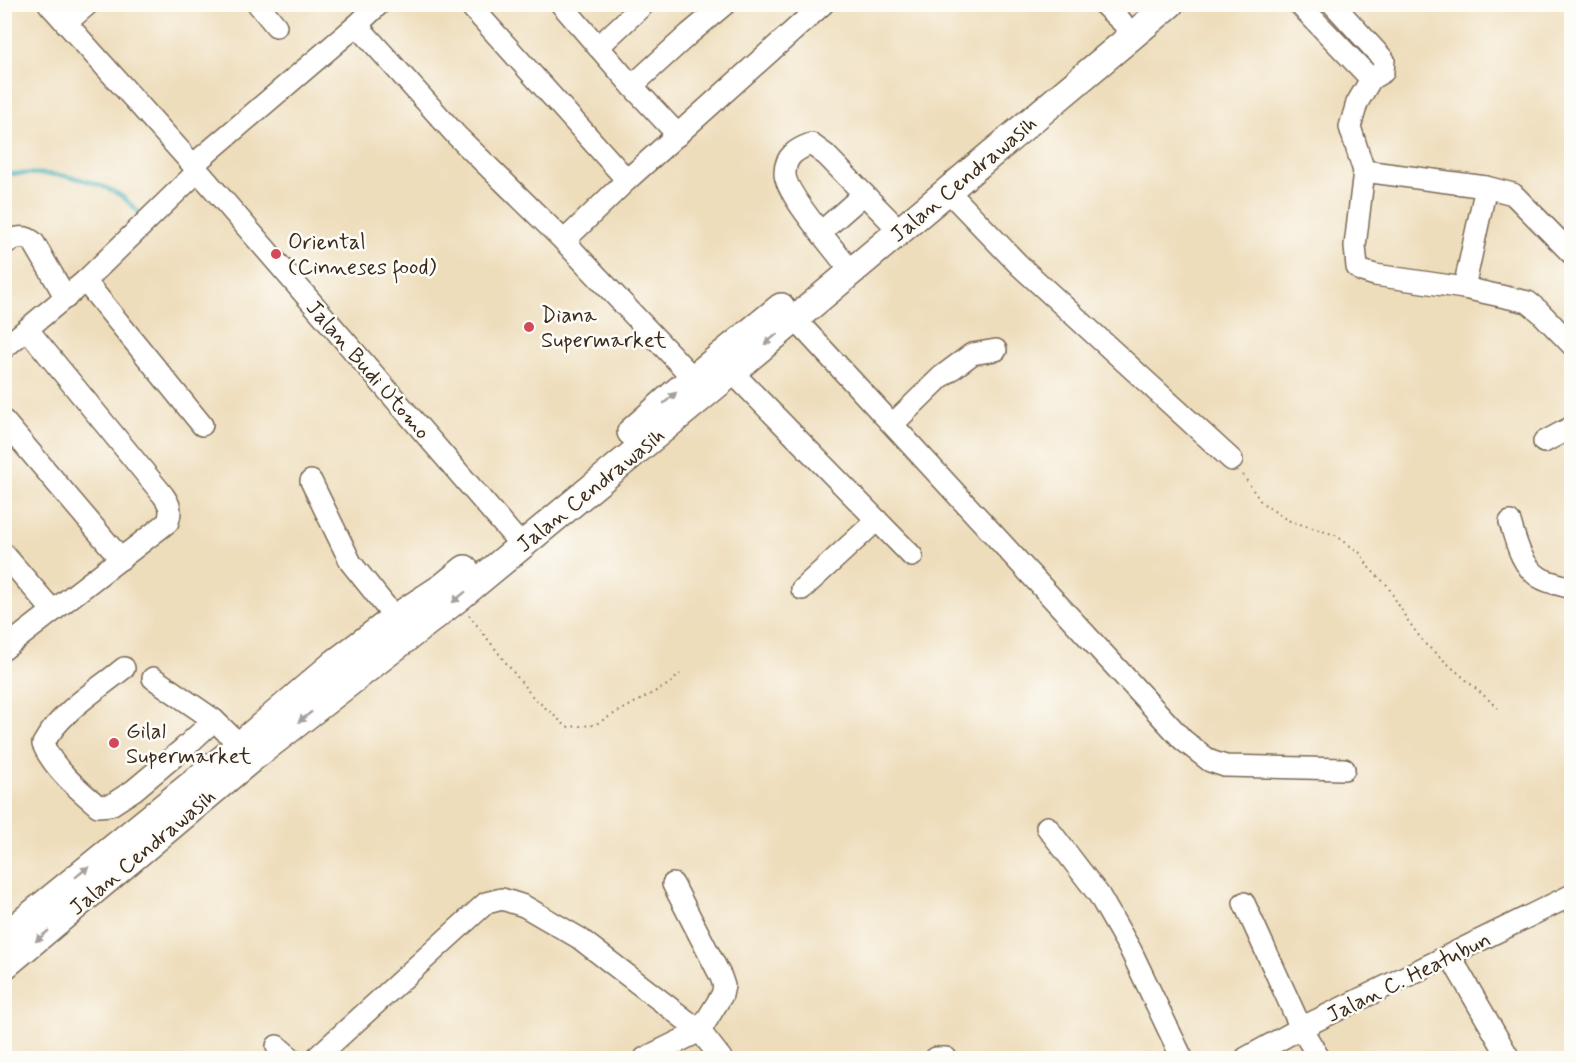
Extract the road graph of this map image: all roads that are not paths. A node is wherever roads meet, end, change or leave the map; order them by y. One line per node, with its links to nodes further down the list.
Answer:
1 (49, 4): 15 (street, Jalan Budi Utomo)
2 (88, 4): 15 (street)
3 (258, 4): 17 (street)
4 (379, 4): 16 (street)
5 (469, 4): 24 (street)
6 (561, 4): 18 (street)
7 (645, 4): 18 (street)
8 (725, 4): 20 (street)
9 (823, 4): 21 (street)
10 (1143, 4): 14 (main road, Jalan Cendrawasih)
11 (1170, 4): 26 (main road, Jalan Cendrawasih)
12 (1299, 4): 19 (street)
13 (1333, 4): 19 (street)
14 (1113, 13): 28 (main road, Jalan Cendrawasih)
15 (66, 23): 22 (street, Jalan Budi Utomo)
16 (357, 25): 22 (street); 30 (street)
17 (276, 26)
18 (598, 47): 20 (street)
19 (1371, 79): 23 (street)
20 (632, 86): 21 (street)
21 (678, 135): 24 (street)
22 (195, 168): 34 (street); 53 (street, Jalan Budi Utomo)
23 (1364, 171): 25 (street); 35 (street)
24 (627, 180): 30 (street)
25 (1486, 187): 32 (street); 35 (street)
26 (948, 191): 28 (main road, Jalan Cendrawasih); 49 (street)
27 (864, 194): 28 (street); 29 (street); 29 (street)
28 (895, 225): 33 (main road, Jalan Cendrawasih); 37 (main road, Jalan Cendrawasih)
29 (821, 232): 33 (street)
30 (564, 241): 43 (street)
31 (4, 244): 36 (street)
32 (1572, 254)
33 (842, 260): 43 (main road, Jalan Cendrawasih)
34 (85, 281): 36 (street); 46 (street)
35 (1464, 288): 39 (street)
36 (66, 298): 38 (street)
37 (795, 319): 42 (main road, Jalan Cendrawasih, one-way to 42); 45 (street)
38 (28, 330): 40 (street); 56 (street)
39 (1572, 345)
40 (4, 348)
41 (996, 350): 45 (street)
42 (732, 372): 51 (street); 53 (main road, Jalan Cendrawasih)
43 (694, 379): 53 (main road, Jalan Cendrawasih, one-way to 43)
44 (4, 421): 56 (street)
45 (893, 424): 66 (street)
46 (202, 425)
47 (1572, 427): 48 (street)
48 (1544, 442)
49 (1232, 460)
50 (311, 481): 60 (street)
51 (877, 520): 55 (street); 58 (street)
52 (1510, 522): 57 (street)
53 (515, 539): 60 (main road, Jalan Cendrawasih); 67 (main road, Jalan Cendrawasih, one-way to 67)
54 (4, 554): 59 (street)
55 (912, 555)
56 (121, 559): 59 (street)
57 (1572, 588)
58 (802, 589)
59 (53, 611): 61 (street)
60 (395, 618): 65 (main road, Jalan Cendrawasih)
61 (4, 649)
62 (124, 668): 64 (street)
63 (153, 678): 64 (street)
64 (214, 720): 65 (street)
65 (240, 745): 67 (main road, Jalan Cendrawasih)
66 (1344, 769)
67 (184, 801): 72 (main road, Jalan Cendrawasih, one-way to 67); 74 (main road, Jalan Cendrawasih, one-way to 74)
68 (1047, 827): 82 (street)
69 (673, 884): 76 (street)
70 (1572, 895): 73 (street, Jalan C. Heatubun)
71 (1244, 903): 75 (street)
72 (4, 936)
73 (1450, 956): 75 (street, Jalan C. Heatubun); 85 (street)
74 (4, 966)
75 (1301, 1028): 83 (street, Jalan C. Heatubun); 84 (street)
76 (700, 1031): 77 (street); 78 (street); 79 (street)
77 (316, 1059)
78 (645, 1059)
79 (721, 1059)
80 (936, 1059): 81 (street)
81 (946, 1059)
82 (1182, 1059)
83 (1246, 1059)
84 (1319, 1059)
85 (1509, 1059)

